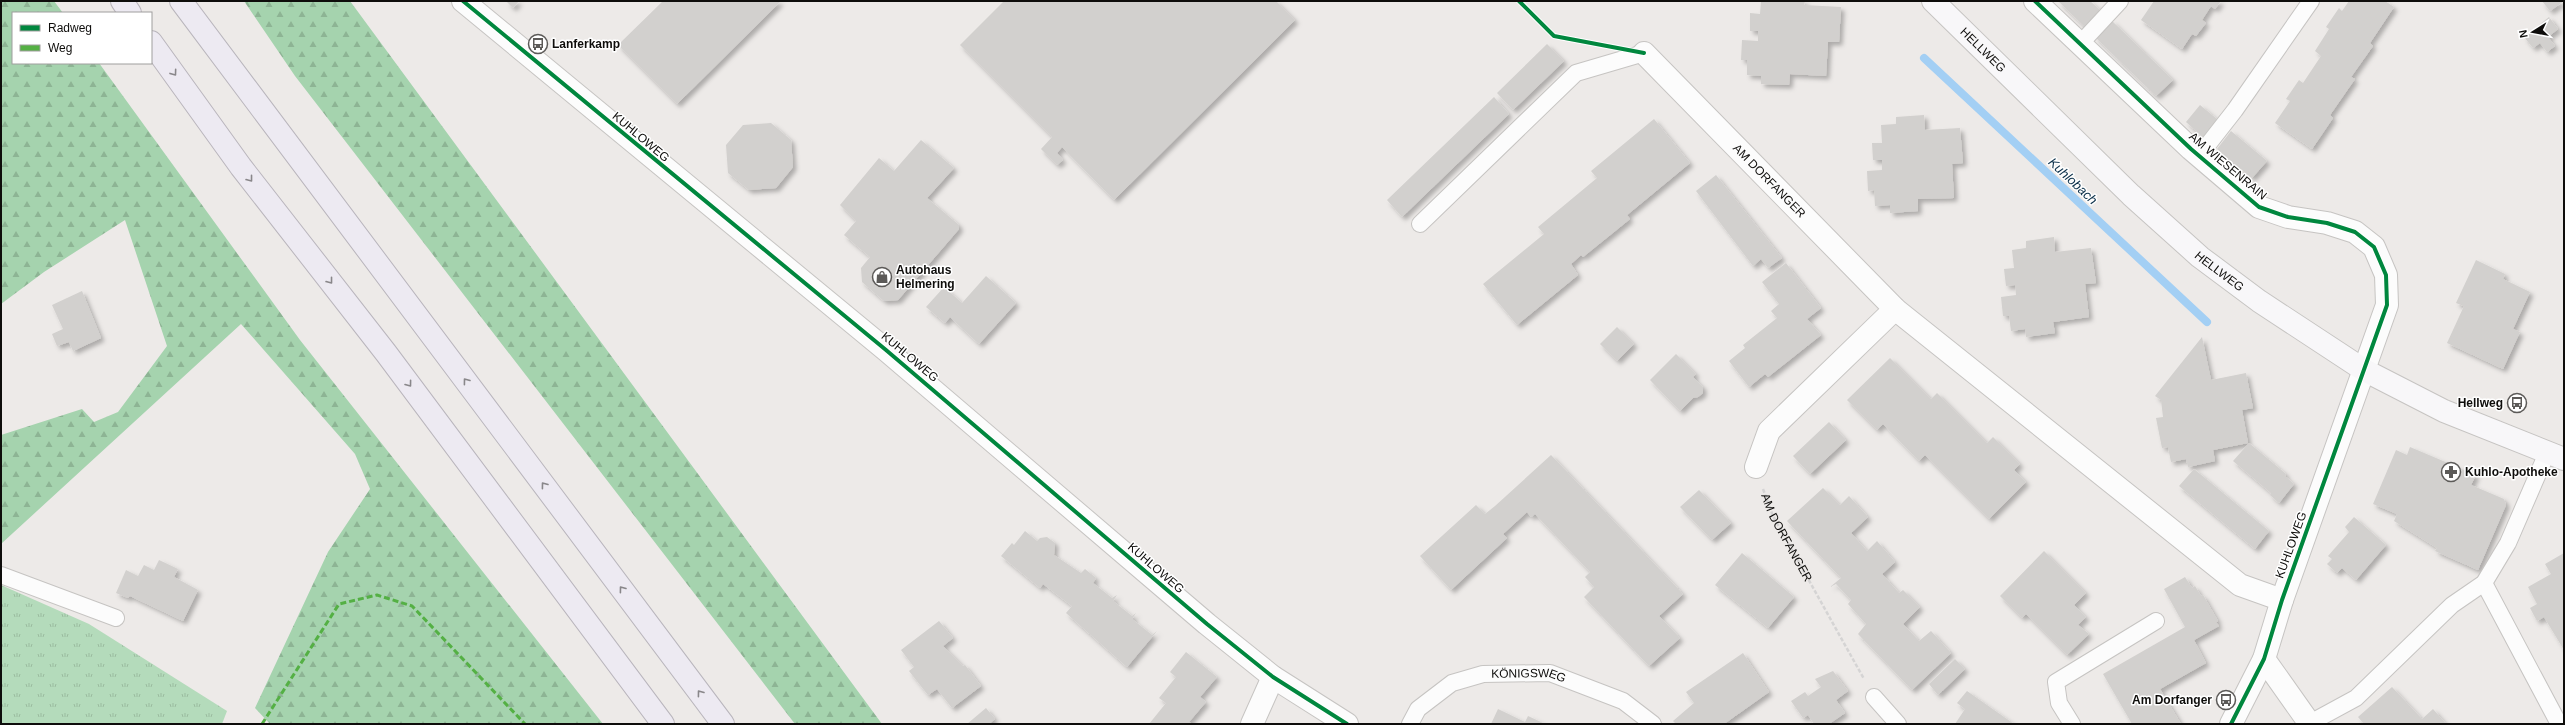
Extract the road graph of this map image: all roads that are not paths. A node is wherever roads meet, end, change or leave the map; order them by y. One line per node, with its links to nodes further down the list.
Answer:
1 (122, 1): 8 (highway)
2 (180, 1): 28 (highway, one-way to 2)
3 (463, 1): 24 (street, KUHLOWEG)
4 (1933, 1): 15 (street, HELLWEG)
5 (2035, 1): 10 (street, AM WIESENRAIN)
6 (2120, 1): 10 (lane)
7 (2311, 1): 12 (lane)
8 (129, 12)
9 (152, 43): 27 (highway, one-way to 27)
10 (2080, 44): 12 (street, AM WIESENRAIN)
11 (1644, 53): 13 (lane); 14 (street, AM DORFANGER)
12 (2199, 156): 15 (street, AM WIESENRAIN)
13 (1420, 224)
14 (1895, 309): 17 (street); 20 (street, AM DORFANGER)
15 (2364, 370): 16 (street, HELLWEG); 20 (street, KUHLOWEG)
16 (2556, 456): 19 (lane)
17 (1756, 467)
18 (1, 575): 21 (lane)
19 (2484, 583): 26 (lane); 36 (lane)
20 (2282, 600): 23 (street, KUHLOWEG)
21 (116, 618)
22 (2156, 621): 34 (lane)
23 (2264, 659): 26 (street); 35 (street, KUHLOWEG)
24 (1272, 677): 29 (street); 30 (street, KUHLOWEG)
25 (1874, 697): 33 (lane)
26 (2310, 723)
27 (663, 724)
28 (723, 724)
29 (1252, 724)
30 (1346, 724)
31 (1410, 724): 32 (lane, KÖNIGSWEG)
32 (1652, 724)
33 (1898, 724)
34 (2072, 724)
35 (2230, 724)
36 (2559, 724)

